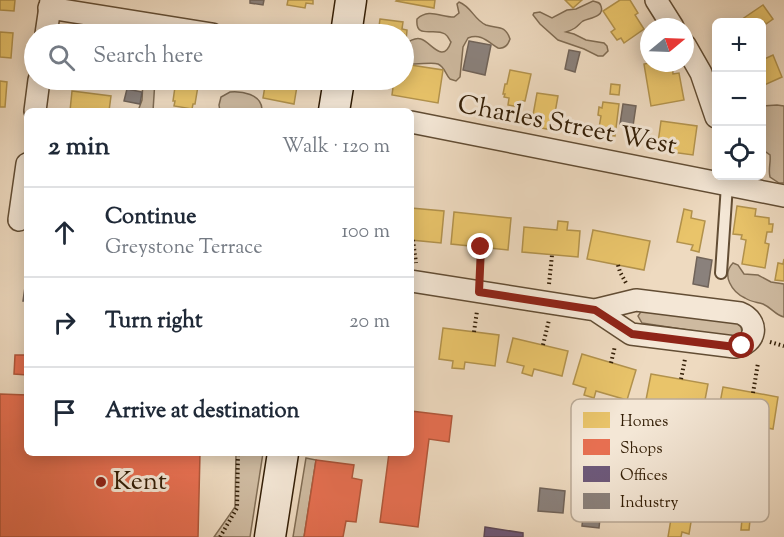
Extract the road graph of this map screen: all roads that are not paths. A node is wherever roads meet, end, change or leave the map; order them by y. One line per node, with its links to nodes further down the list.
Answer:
1 (351, 0): 7 (main road)
2 (656, 0): 4 (street)
3 (50, 4): 5 (street); 6 (street)
4 (667, 18)
5 (47, 24)
6 (158, 24)
7 (347, 24)
8 (694, 61): 10 (street)
9 (38, 90): 11 (street)
10 (712, 103)
11 (35, 108)
12 (414, 123): 14 (street, Charles Street West)
13 (24, 178): 16 (street)
14 (735, 183): 15 (street, Charles Street West); 17 (lane)
15 (784, 196)
16 (15, 220)
17 (721, 273)
18 (414, 281): 19 (street)
19 (595, 310): 19 (street)
20 (283, 456): 21 (main road)
21 (270, 537)

